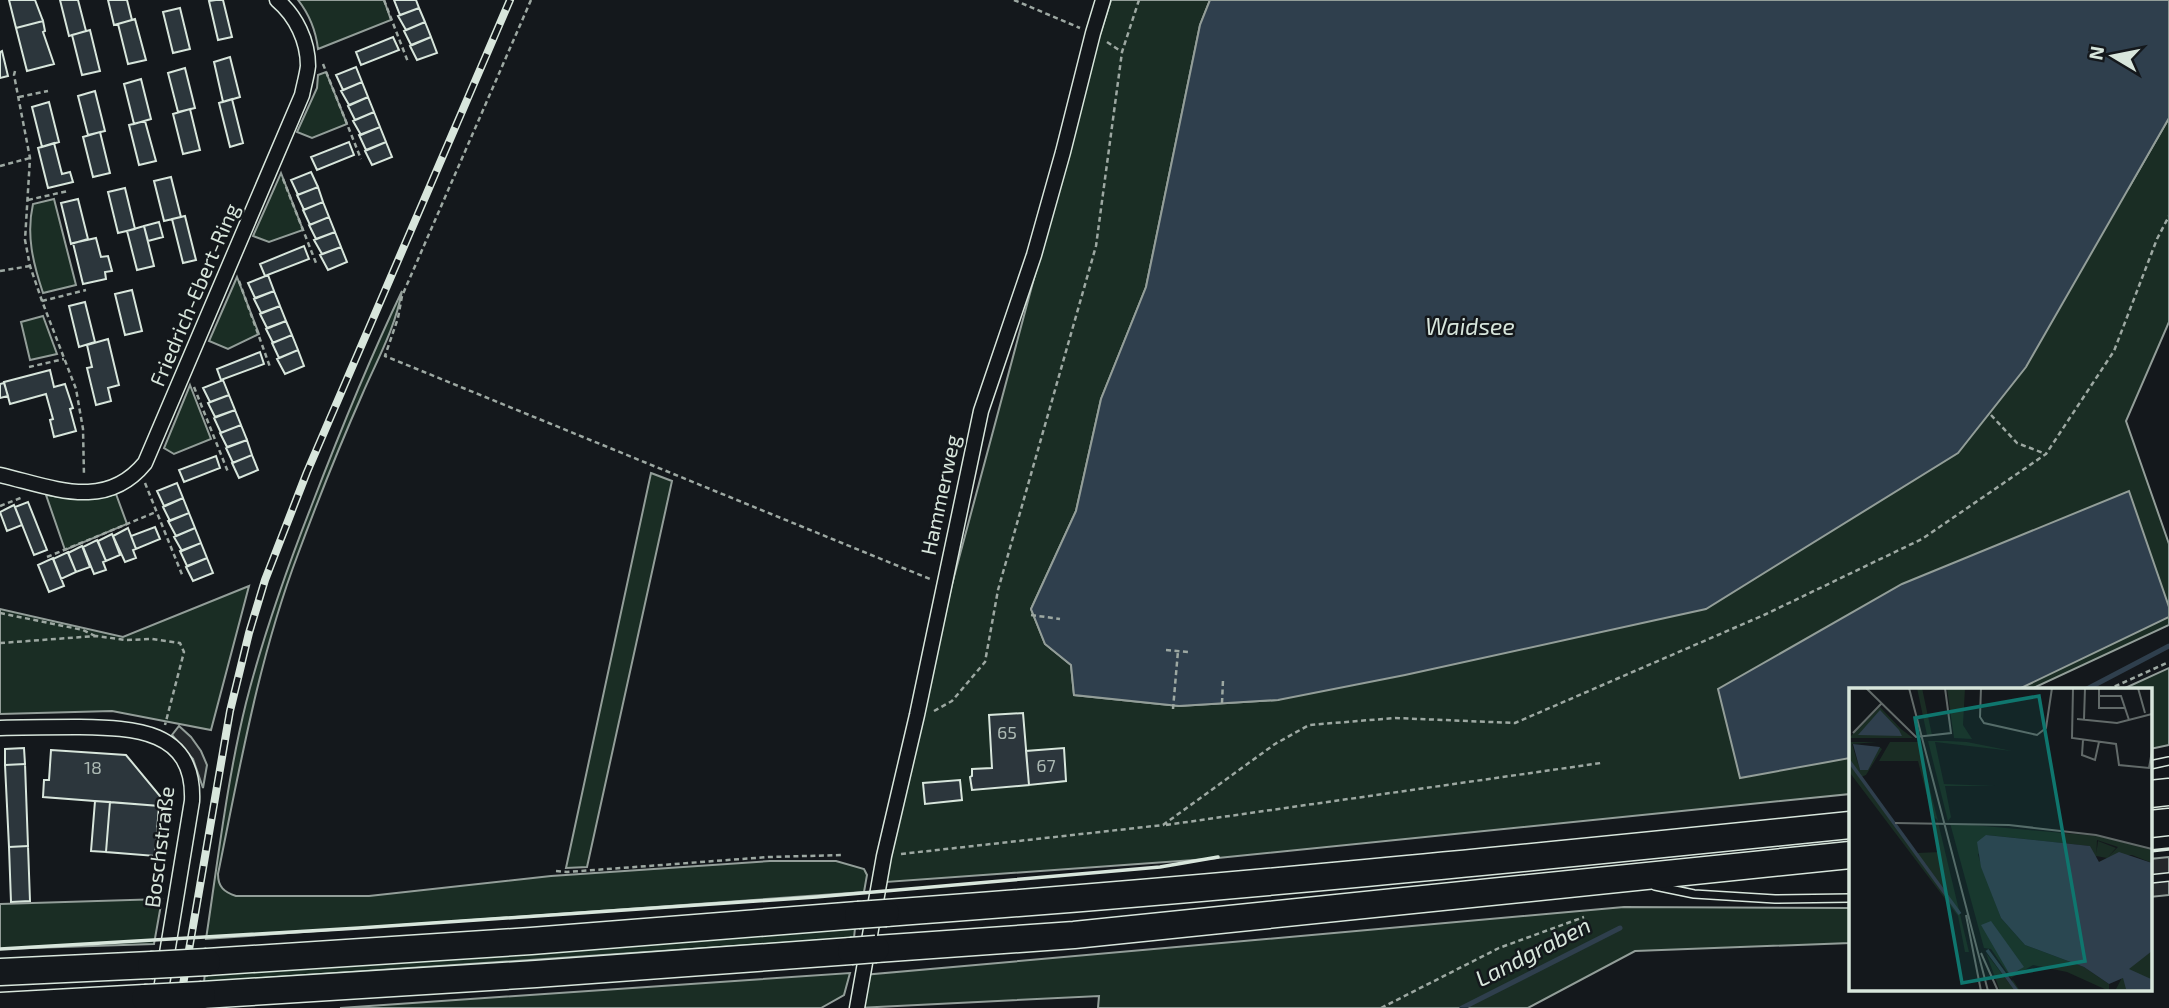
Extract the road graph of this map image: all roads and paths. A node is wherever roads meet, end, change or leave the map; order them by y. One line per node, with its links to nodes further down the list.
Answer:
1 (277, 0): 14 (street, Friedrich-Ebert-Ring)
2 (384, 0): 9 (path)
3 (531, 0): 41 (path)
4 (1014, 0): 7 (path)
5 (1103, 0): 7 (street, Hammerweg)
6 (1139, 0): 55 (path)
7 (1093, 33): 41 (street, Hammerweg)
8 (322, 60): 15 (path)
9 (408, 62)
10 (15, 71): 12 (path)
11 (48, 92): 12 (path)
12 (19, 97): 13 (path)
13 (30, 159): 16 (path); 18 (path)
14 (275, 159): 20 (street, Friedrich-Ebert-Ring); 21 (path)
15 (361, 159)
16 (0, 166)
17 (68, 191): 18 (path)
18 (28, 200): 22 (path)
19 (2169, 216): 31 (path)
20 (231, 260): 27 (path); 29 (street, Friedrich-Ebert-Ring)
21 (316, 263)
22 (30, 266): 23 (path); 25 (path)
23 (0, 271)
24 (86, 290): 25 (path)
25 (42, 301): 26 (path)
26 (64, 359): 28 (path); 35 (path)
27 (271, 367)
28 (29, 368)
29 (187, 369): 32 (street, Friedrich-Ebert-Ring); 33 (path)
30 (1991, 415): 31 (path)
31 (2046, 454): 59 (path)
32 (140, 470): 35 (street, Friedrich-Ebert-Ring); 38 (path)
33 (228, 472)
34 (0, 475): 35 (street, Friedrich-Ebert-Ring)
35 (85, 493)
36 (24, 496): 37 (path)
37 (0, 506)
38 (156, 512): 39 (path); 40 (path)
39 (47, 557)
40 (183, 577)
41 (943, 584): 55 (street, Hammerweg)
42 (0, 614): 45 (path)
43 (1031, 615): 44 (path)
44 (1060, 619)
45 (96, 636): 46 (path); 57 (path)
46 (0, 643)
47 (1166, 650): 48 (path)
48 (1178, 651): 49 (path); 54 (path)
49 (1189, 652)
50 (2169, 662): 52 (path)
51 (1223, 680): 53 (path)
52 (2111, 688)
53 (1222, 704)
54 (1174, 709)
55 (917, 715): 63 (street, Hammerweg)
56 (0, 728): 57 (street)
57 (160, 738): 69 (street, Boschstraße)
58 (1601, 762): 59 (path)
59 (1163, 825): 63 (path)
60 (1849, 825): 68 (highway, bridge)
61 (844, 855): 64 (path)
62 (1849, 855): 65 (highway)
63 (884, 856): 71 (street, Hammerweg)
64 (556, 871)
65 (1624, 879): 66 (lane); 69 (highway, bridge)
66 (1849, 898)
67 (1584, 917): 72 (path)
68 (0, 972)
69 (151, 1003): 70 (highway)
70 (0, 1006)
71 (857, 1008)
72 (1381, 1008)

